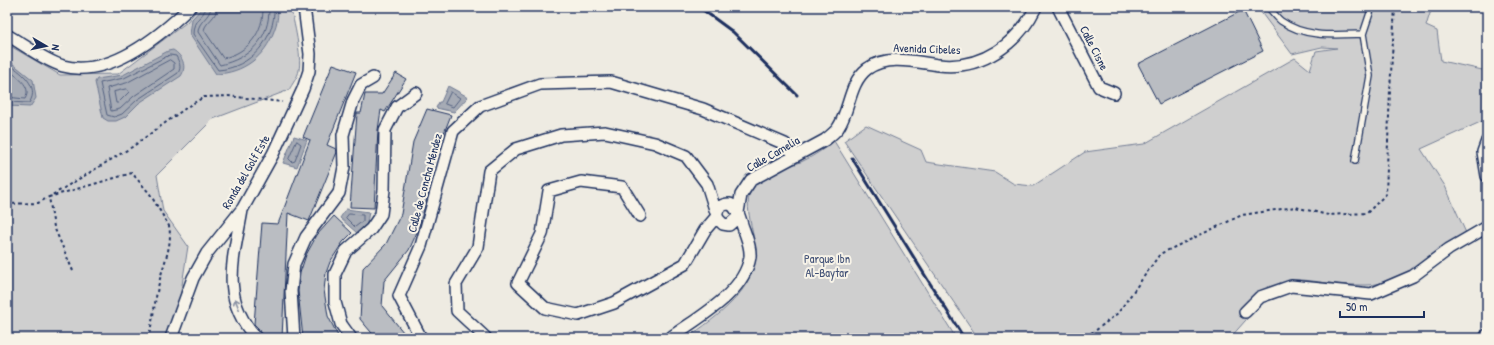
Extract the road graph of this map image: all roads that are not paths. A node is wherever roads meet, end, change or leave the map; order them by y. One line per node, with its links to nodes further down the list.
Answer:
1 (190, 7): 8 (street)
2 (304, 7): 17 (street, Ronda del Golf Este)
3 (1036, 7): 12 (street, Avenida Cibeles)
4 (1058, 7): 11 (street, Calle Cisne)
5 (1268, 7): 7 (lane)
6 (1372, 7): 7 (lane)
7 (1363, 34): 15 (lane)
8 (7, 35)
9 (373, 78): 26 (street)
10 (416, 93): 27 (street)
11 (1114, 93)
12 (834, 133): 14 (street, Calle Camelia)
13 (1487, 141): 16 (street)
14 (794, 155): 18 (street, Calle Camelia); 28 (street, Calle de Concha Méndez)
15 (1355, 161)
16 (1487, 176)
17 (242, 208): 24 (street, Ronda del Golf Este); 25 (street, one-way to 17)
18 (738, 214): 20 (street); 20 (street); 30 (street)
19 (640, 216): 20 (street)
20 (716, 216): 29 (street)
21 (1487, 227): 22 (street)
22 (1245, 312)
23 (1487, 335): 31 (street)
24 (170, 338)
25 (256, 338)
26 (294, 338)
27 (351, 338)
28 (421, 338)
29 (486, 338)
30 (670, 338)
31 (1485, 338)

